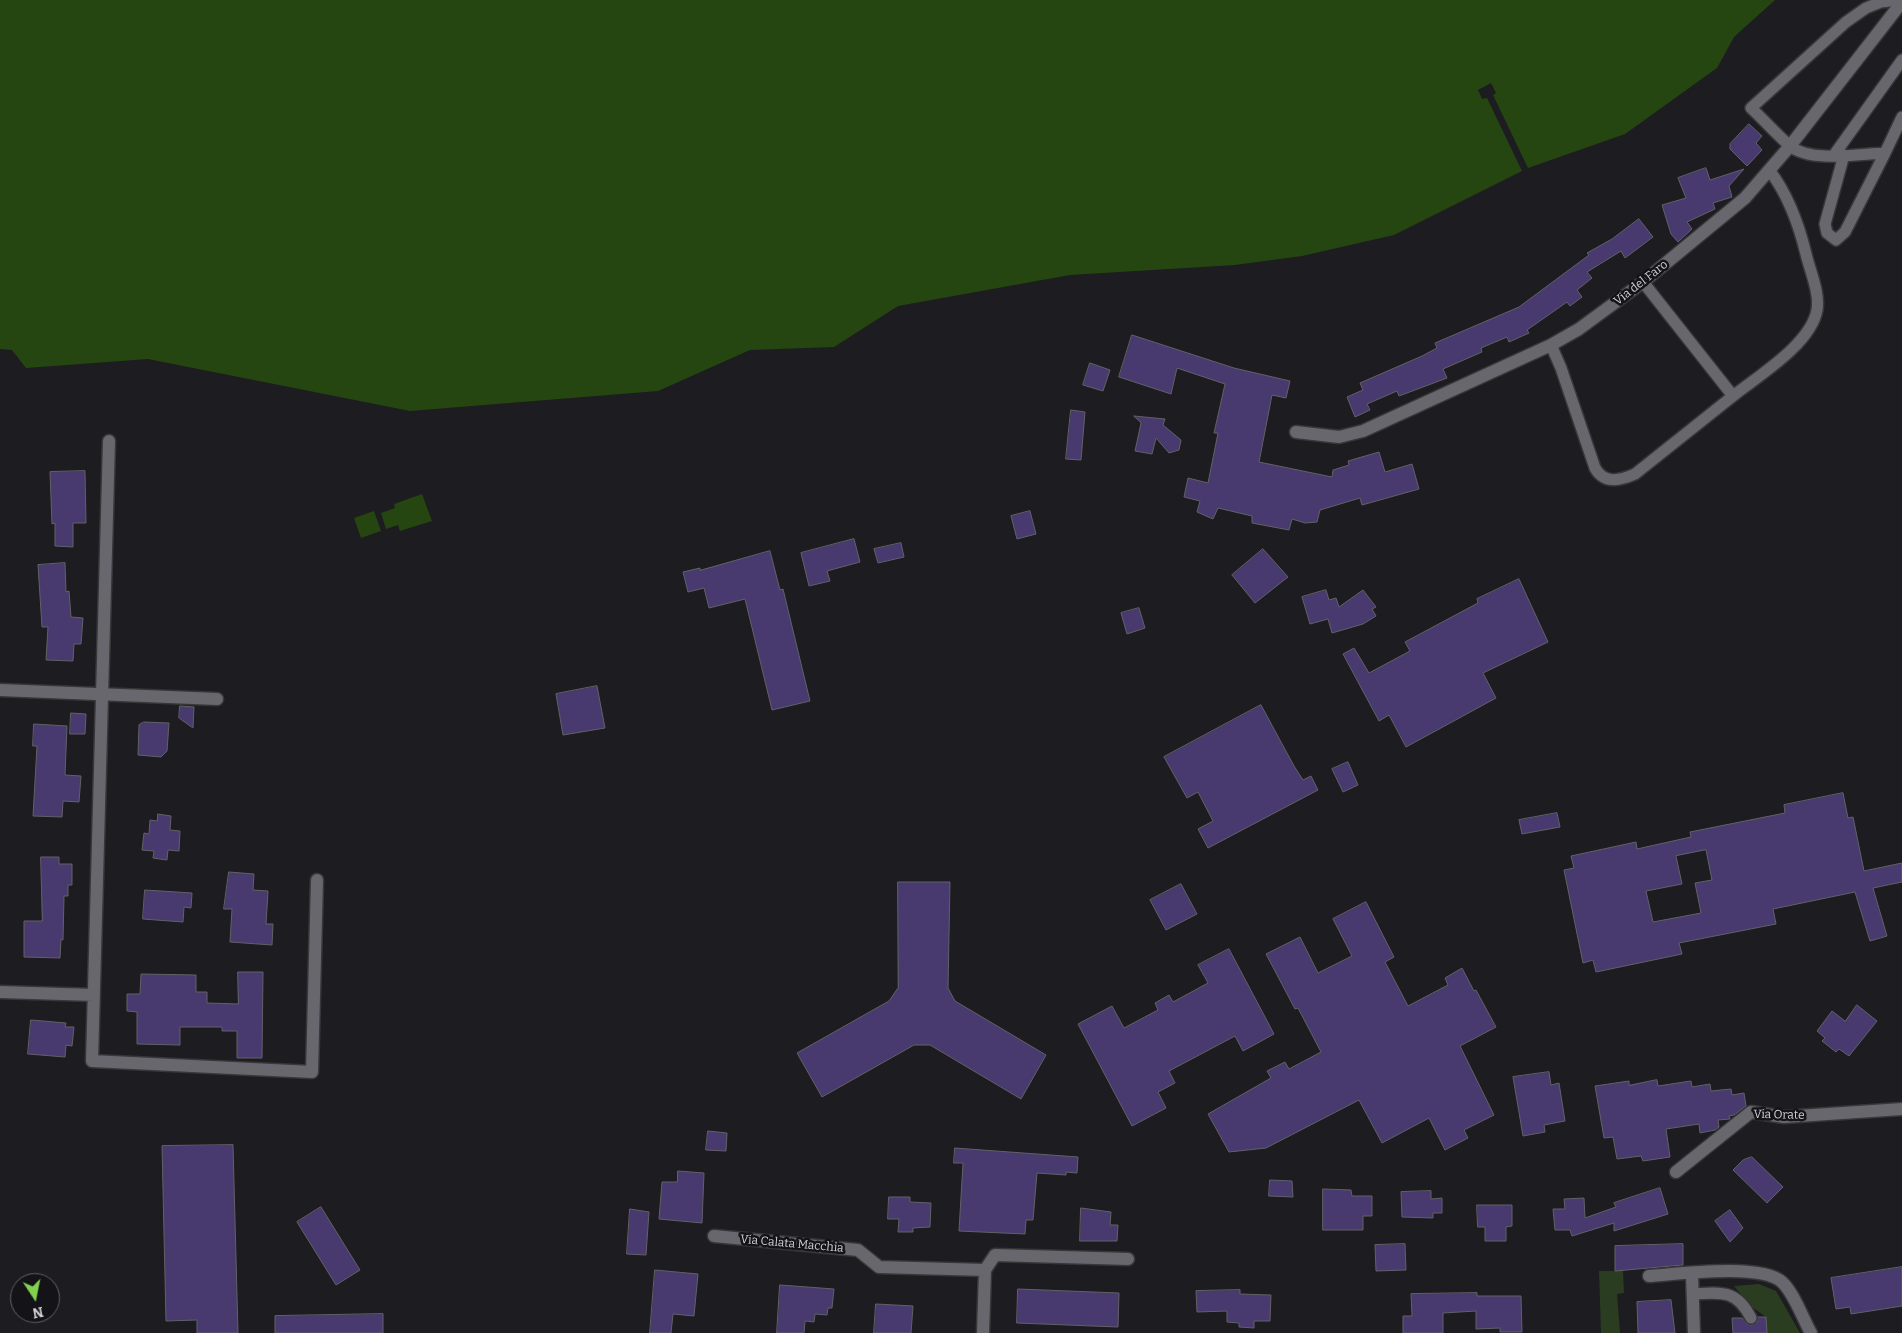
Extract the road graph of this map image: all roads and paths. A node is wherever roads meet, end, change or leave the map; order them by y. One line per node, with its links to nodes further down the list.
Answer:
1 (1898, 0): 5 (lane)
2 (1902, 2): 5 (street, Via del Faro)
3 (1902, 60): 7 (lane)
4 (1902, 117): 6 (lane)
5 (1790, 146): 7 (lane); 8 (street, Via del Faro)
6 (1884, 154): 7 (lane); 7 (lane)
7 (1839, 155)
8 (1770, 171): 9 (street, Via del Faro); 11 (lane)
9 (1644, 282): 10 (street, Via del Faro); 11 (lane)
10 (1551, 344): 11 (lane); 12 (street, Via del Faro)
11 (1733, 396)
12 (1296, 432)
13 (109, 441): 15 (street)
14 (0, 690): 15 (street)
15 (103, 694): 16 (street); 19 (street)
16 (217, 699)
17 (317, 880): 19 (street)
18 (0, 992): 19 (street)
19 (94, 995)
20 (1902, 1109): 21 (street, Via Orate)
21 (1676, 1172)
22 (714, 1236): 24 (street, Via Calata Macchia)
23 (1128, 1259): 24 (street)
24 (984, 1270): 29 (street)
25 (1692, 1274): 26 (street); 27 (street); 31 (street)
26 (1649, 1276)
27 (1693, 1294): 28 (lane); 30 (street)
28 (1751, 1318)
29 (983, 1333)
30 (1694, 1333)
31 (1810, 1333)

